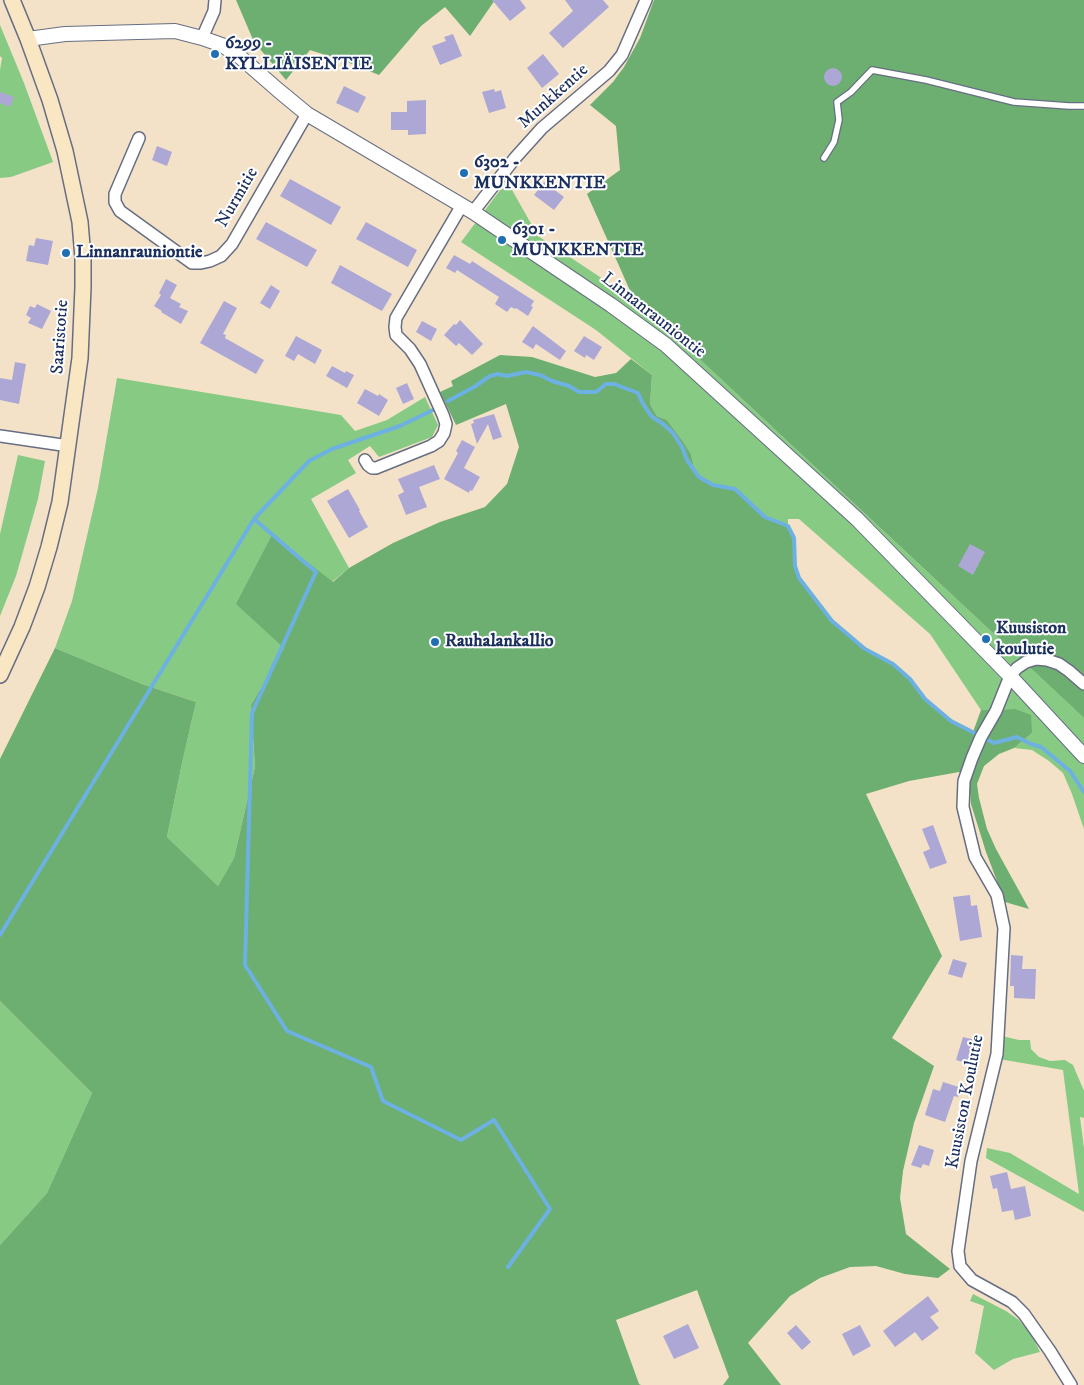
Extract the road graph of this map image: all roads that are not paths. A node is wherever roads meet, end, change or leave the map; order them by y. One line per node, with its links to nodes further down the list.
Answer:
1 (12, 0): 5 (main road, Saaristotie)
2 (215, 0): 4 (street)
3 (646, 0): 10 (street, Munkkentie)
4 (202, 38): 5 (street, Linnanrauniontie); 7 (street, Linnanrauniontie)
5 (28, 39): 12 (main road, Saaristotie)
6 (1084, 106): 9 (lane)
7 (307, 114): 8 (street, Nurmitie); 10 (street, Linnanrauniontie)
8 (139, 138)
9 (824, 158)
10 (468, 208): 13 (street, Munkkentie); 15 (street, Linnanrauniontie)
11 (0, 436): 12 (street)
12 (69, 446): 14 (main road, Saaristotie)
13 (365, 460)
14 (0, 675)
15 (1010, 676): 16 (street); 17 (street, Linnanrauniontie); 18 (street, Kuusiston Koulutie)
16 (1084, 684)
17 (1084, 756)
18 (1071, 1385)

